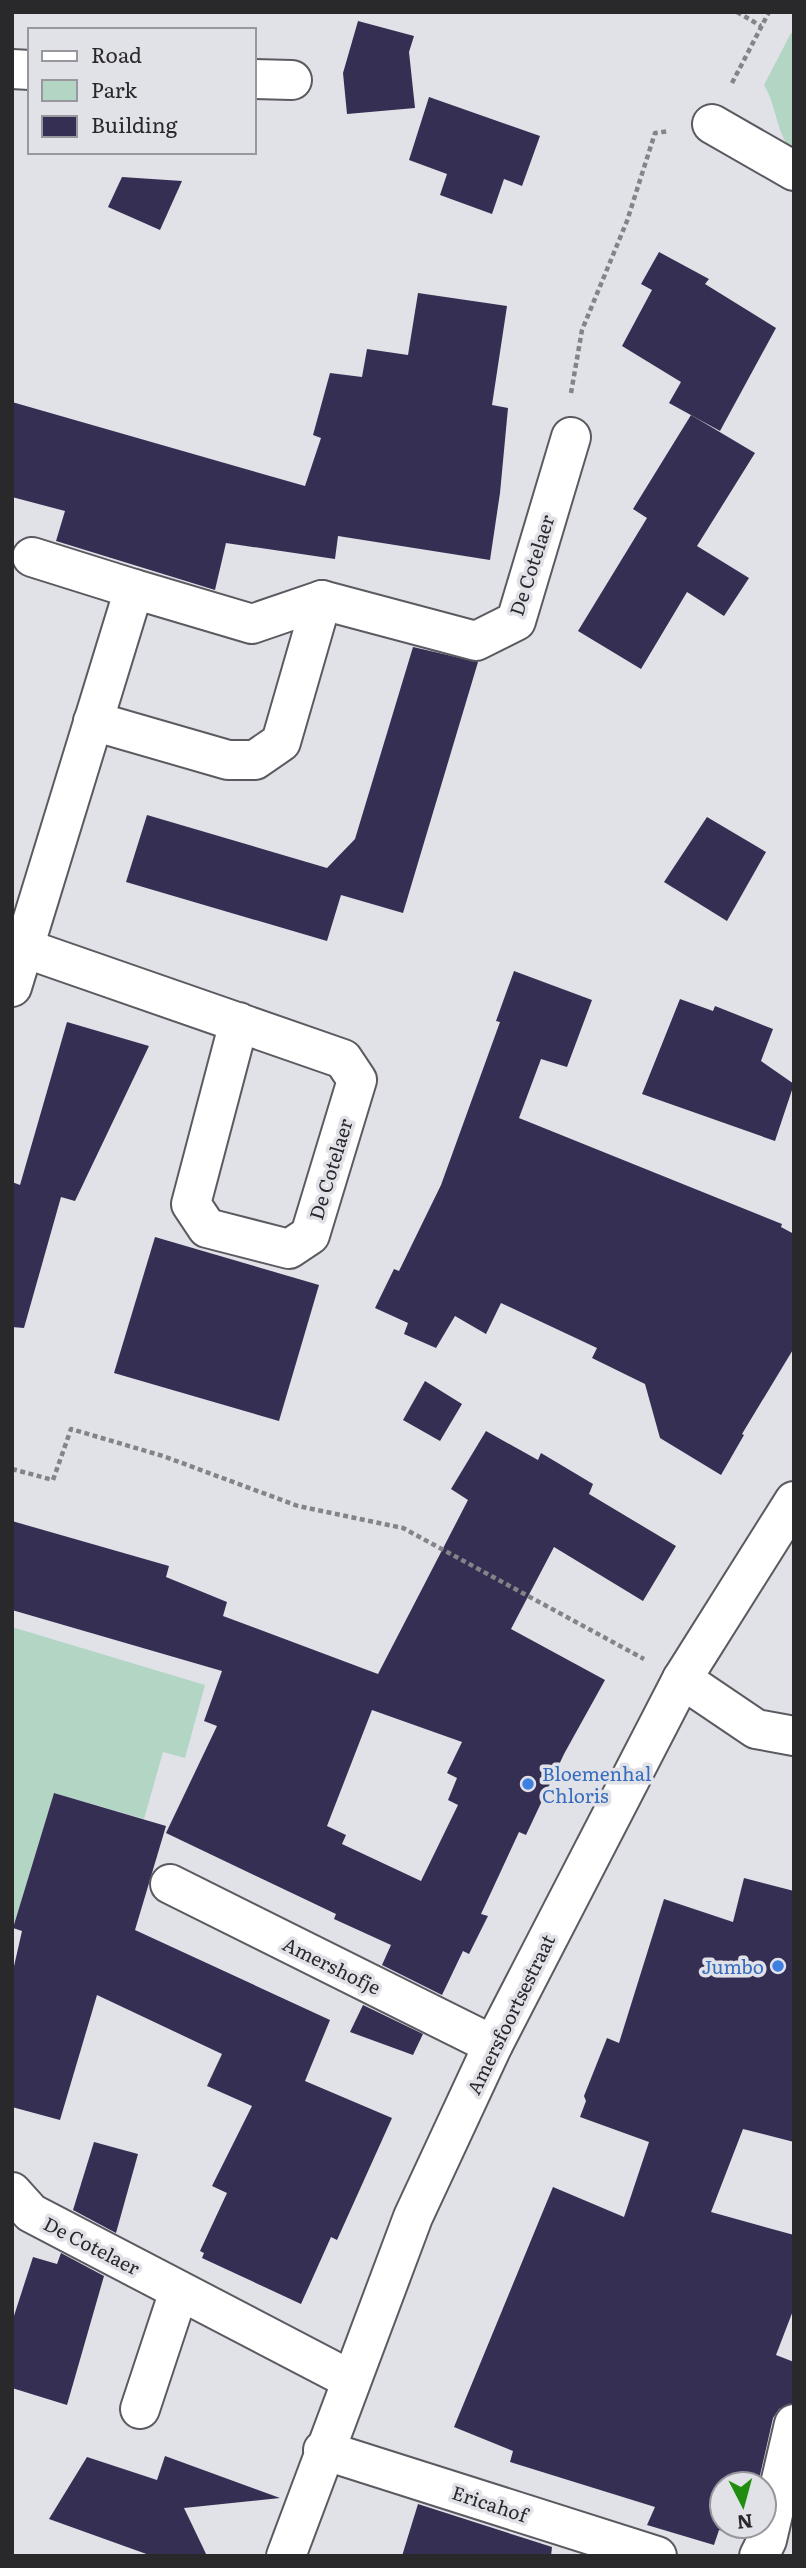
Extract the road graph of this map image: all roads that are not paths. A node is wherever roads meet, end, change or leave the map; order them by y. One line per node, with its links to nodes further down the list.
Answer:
1 (256, 79): 2 (street)
2 (292, 80)
3 (712, 124): 4 (street)
4 (794, 170)
5 (571, 437): 8 (street, De Cotelaer)
6 (32, 557): 7 (street)
7 (134, 589): 8 (street); 9 (street)
8 (322, 600): 9 (street)
9 (93, 721): 10 (street)
10 (24, 948): 11 (street); 12 (street, De Cotelaer)
11 (12, 987)
12 (239, 1023): 12 (street, De Cotelaer)
13 (794, 1501): 14 (street, Amersfoortsestraat)
14 (682, 1679): 15 (street); 17 (street, Amersfoortsestraat)
15 (794, 1736)
16 (170, 1884): 17 (street, Amershofje)
17 (493, 2045): 20 (street, Amersfoortsestraat)
18 (12, 2192): 19 (street, De Cotelaer)
19 (179, 2291): 20 (street, De Cotelaer); 21 (street)
20 (351, 2380): 23 (street, Amersfoortsestraat)
21 (140, 2409)
22 (794, 2424): 26 (street)
23 (323, 2450): 24 (street, Amersfoortsestraat); 25 (street, Ericahof)
24 (286, 2556)
25 (657, 2556)
26 (759, 2556)

